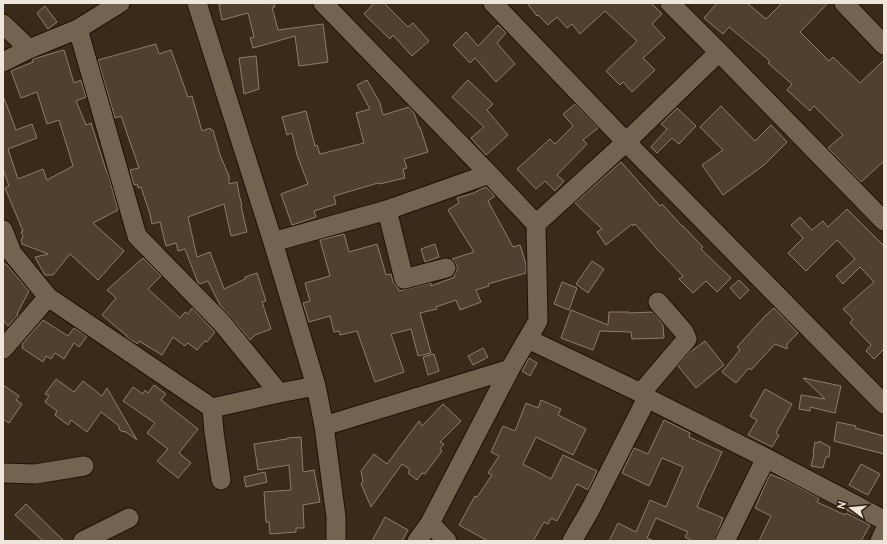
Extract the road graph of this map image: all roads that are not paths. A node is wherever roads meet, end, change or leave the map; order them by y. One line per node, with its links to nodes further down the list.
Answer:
1 (120, 3): 8 (street)
2 (197, 3): 19 (street)
3 (493, 3): 13 (street)
4 (670, 3): 11 (street)
5 (844, 3): 9 (street)
6 (331, 6): 14 (street)
7 (3, 24): 10 (street)
8 (78, 29): 10 (street); 27 (street)
9 (884, 45)
10 (29, 49): 12 (street)
11 (719, 52): 13 (street); 16 (street)
12 (3, 62)
13 (626, 142): 17 (street); 29 (street)
14 (489, 174): 15 (street); 17 (street)
15 (387, 210): 19 (street); 20 (street)
16 (884, 221)
17 (536, 224): 23 (street)
18 (3, 230): 21 (street)
19 (273, 242): 26 (street)
20 (446, 268)
21 (48, 298): 24 (street); 30 (street)
22 (658, 302): 28 (street)
23 (528, 339): 25 (street); 28 (street)
24 (3, 349)
25 (510, 369): 31 (street); 38 (street)
26 (316, 386): 27 (street); 31 (street)
27 (279, 393): 30 (street)
28 (644, 395): 32 (street); 44 (street)
29 (884, 404)
30 (212, 408): 35 (street)
31 (324, 426): 41 (street)
32 (766, 458): 37 (street); 45 (street)
33 (84, 466): 34 (street)
34 (3, 473)
35 (221, 480)
36 (129, 518): 40 (street)
37 (884, 520)
38 (430, 523): 42 (street); 43 (street)
39 (884, 532): 46 (street)
40 (82, 541)
41 (336, 541)
42 (417, 541)
43 (447, 541)
44 (572, 541)
45 (725, 541)
46 (880, 541)

